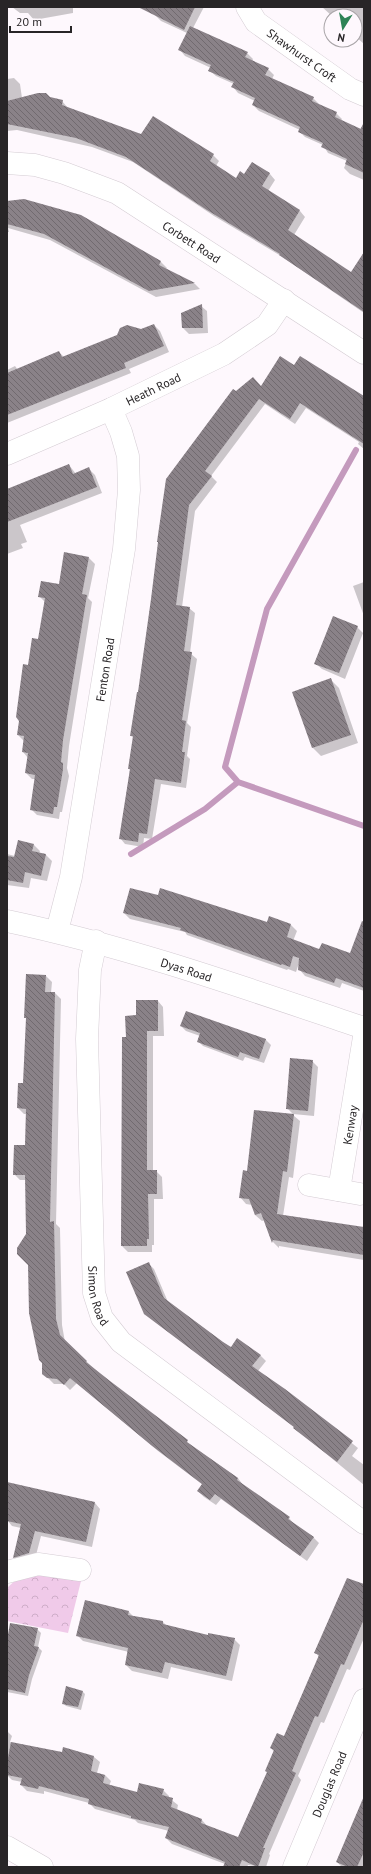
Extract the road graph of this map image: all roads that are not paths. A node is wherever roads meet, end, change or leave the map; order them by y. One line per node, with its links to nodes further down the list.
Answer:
1 (247, 7): 2 (street, Shawhurst Croft)
2 (364, 95)
3 (7, 163): 4 (street, Corbett Road)
4 (284, 300): 5 (street, Corbett Road); 6 (street, Heath Road)
5 (364, 352)
6 (111, 409): 7 (street, Heath Road); 9 (street, Fenton Road)
7 (7, 454)
8 (7, 921): 9 (street, Dyas Road)
9 (58, 932): 10 (street, Dyas Road)
10 (96, 941): 11 (street, Dyas Road); 16 (street, Simon Road)
11 (364, 1028)
12 (364, 1037): 14 (street, Kenway)
13 (309, 1185): 14 (street)
14 (338, 1190): 15 (street)
15 (360, 1194)
16 (364, 1523)
17 (7, 1570): 18 (street)
18 (80, 1570)
19 (364, 1700): 22 (street, Douglas Road)
20 (7, 1847): 21 (street)
21 (42, 1867)
22 (294, 1867)

